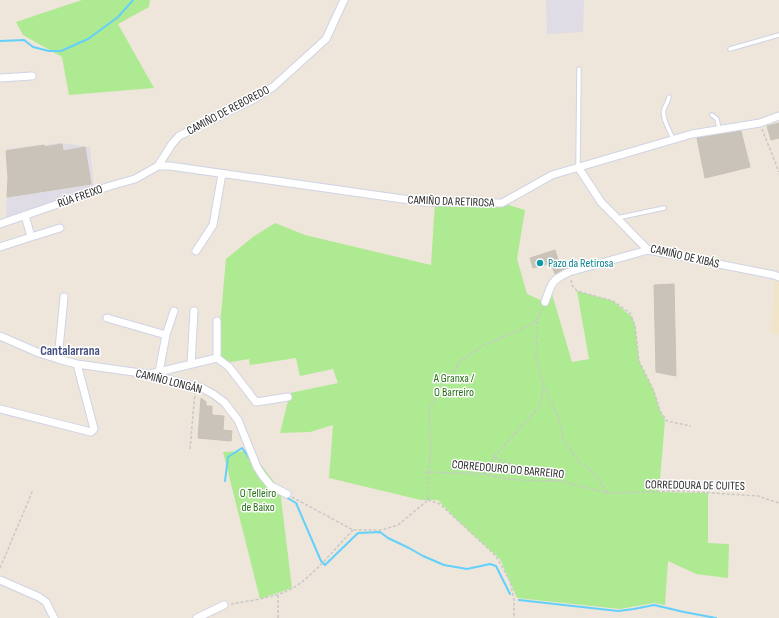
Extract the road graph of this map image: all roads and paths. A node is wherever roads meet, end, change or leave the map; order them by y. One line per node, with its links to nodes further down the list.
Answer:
1 (344, 0): 13 (street, CAMIÑO DE REBOREDO)
2 (779, 35): 3 (lane)
3 (730, 49)
4 (579, 69): 14 (lane)
5 (32, 76): 6 (street)
6 (0, 78)
7 (669, 97): 12 (lane)
8 (712, 116): 11 (lane)
9 (779, 116): 10 (street, CAMIÑO DA RETIROSA)
10 (760, 123): 11 (street, CAMIÑO DA RETIROSA); 15 (path)
11 (719, 129): 12 (street, CAMIÑO DA RETIROSA)
12 (673, 139): 14 (street, CAMIÑO DA RETIROSA)
13 (158, 166): 16 (street, CAMIÑO DA RETIROSA); 18 (street, RÚA FREIXO)
14 (578, 167): 16 (street, CAMIÑO DA RETIROSA); 19 (street, CAMIÑO DE XIBÁS)
15 (779, 172)
16 (222, 174): 25 (street)
17 (664, 208): 19 (lane)
18 (25, 215): 20 (street, RÚA FREIXO); 22 (street)
19 (616, 218): 24 (street, CAMIÑO DE XIBÁS)
20 (0, 224)
21 (60, 228): 22 (street)
22 (31, 237): 23 (street)
23 (0, 247)
24 (648, 250): 26 (street); 27 (street, CAMIÑO DE XIBÁS)
25 (196, 251)
26 (569, 272): 29 (street); 47 (path)
27 (779, 277)
28 (64, 296): 38 (street)
29 (545, 302): 34 (path)
30 (174, 311): 35 (street)
31 (194, 311): 40 (street)
32 (107, 318): 35 (street)
33 (217, 320): 37 (street)
34 (537, 320): 44 (path); 50 (path)
35 (166, 335): 41 (street)
36 (0, 336): 38 (street, CAMIÑO LONGÁN)
37 (217, 358): 40 (street); 45 (street)
38 (58, 359): 39 (street, CAMIÑO LONGÁN)
39 (77, 364): 42 (street, CAMIÑO LONGÁN); 46 (street)
40 (190, 364): 41 (street)
41 (159, 372): 42 (street)
42 (148, 374): 43 (street, CAMIÑO LONGÁN)
43 (196, 386): 48 (path); 54 (street, CAMIÑO LONGÁN)
44 (544, 387): 49 (path); 55 (path)
45 (288, 397)
46 (0, 409)
47 (691, 426)
48 (190, 449)
49 (494, 457): 51 (path); 52 (path)
50 (428, 472): 51 (path, CORREDOURO DO BARREIRO); 56 (path)
51 (484, 474): 52 (path, CORREDOURO DO BARREIRO)
52 (560, 481): 55 (path, CORREDOURO DO BARREIRO)
53 (33, 490): 59 (path)
54 (287, 494): 58 (path)
55 (608, 494): 57 (path, CORREDOURA DE CUITES)
56 (428, 500): 58 (path); 66 (path)
57 (779, 503)
58 (352, 530): 61 (path)
59 (0, 568)
60 (0, 580): 63 (street)
61 (278, 594): 62 (path); 65 (path)
62 (224, 605): 64 (street)
63 (54, 618)
64 (197, 618)
65 (278, 618)
66 (514, 618)

